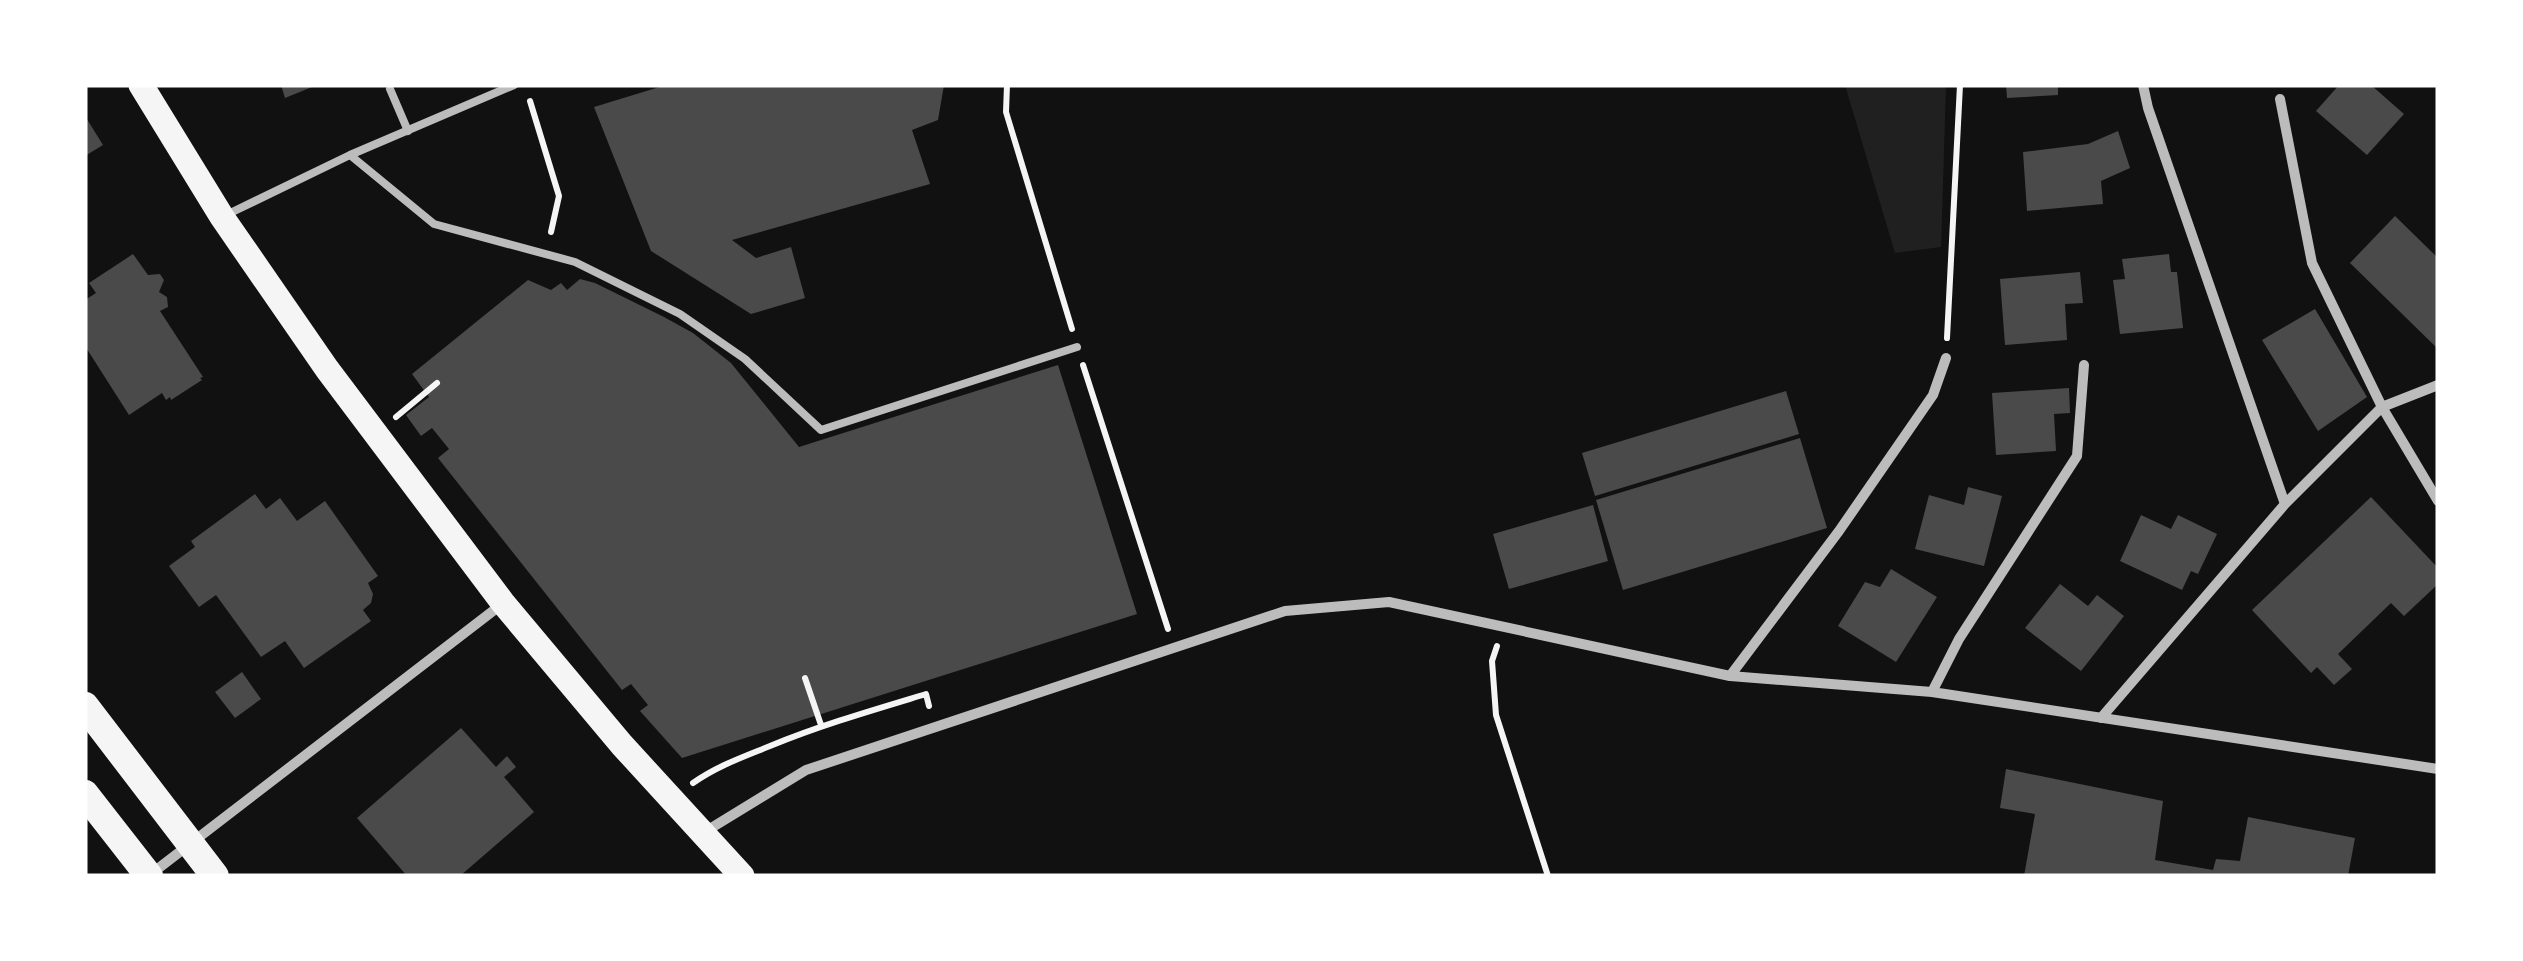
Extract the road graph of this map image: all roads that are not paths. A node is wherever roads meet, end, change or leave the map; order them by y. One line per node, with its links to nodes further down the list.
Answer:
1 (141, 85): 8 (main road)
2 (514, 85): 6 (lane)
3 (2143, 85): 15 (street)
4 (390, 89): 6 (lane)
5 (2280, 99): 13 (street)
6 (408, 130): 7 (lane)
7 (350, 155): 8 (lane); 9 (lane)
8 (222, 217): 16 (main road)
9 (1077, 347)
10 (1946, 358): 17 (street)
11 (2084, 365): 18 (street)
12 (2438, 385): 13 (street)
13 (2382, 408): 14 (street); 15 (street)
14 (2438, 501)
15 (2285, 504): 20 (street)
16 (503, 603): 23 (main road); 24 (street)
17 (1730, 676): 18 (street); 23 (street)
18 (1932, 692): 20 (street)
19 (85, 706): 25 (highway)
20 (2101, 718): 21 (street)
21 (2438, 769)
22 (85, 794): 24 (highway)
23 (704, 833): 26 (main road)
24 (149, 876)
25 (215, 876)
26 (742, 876)

